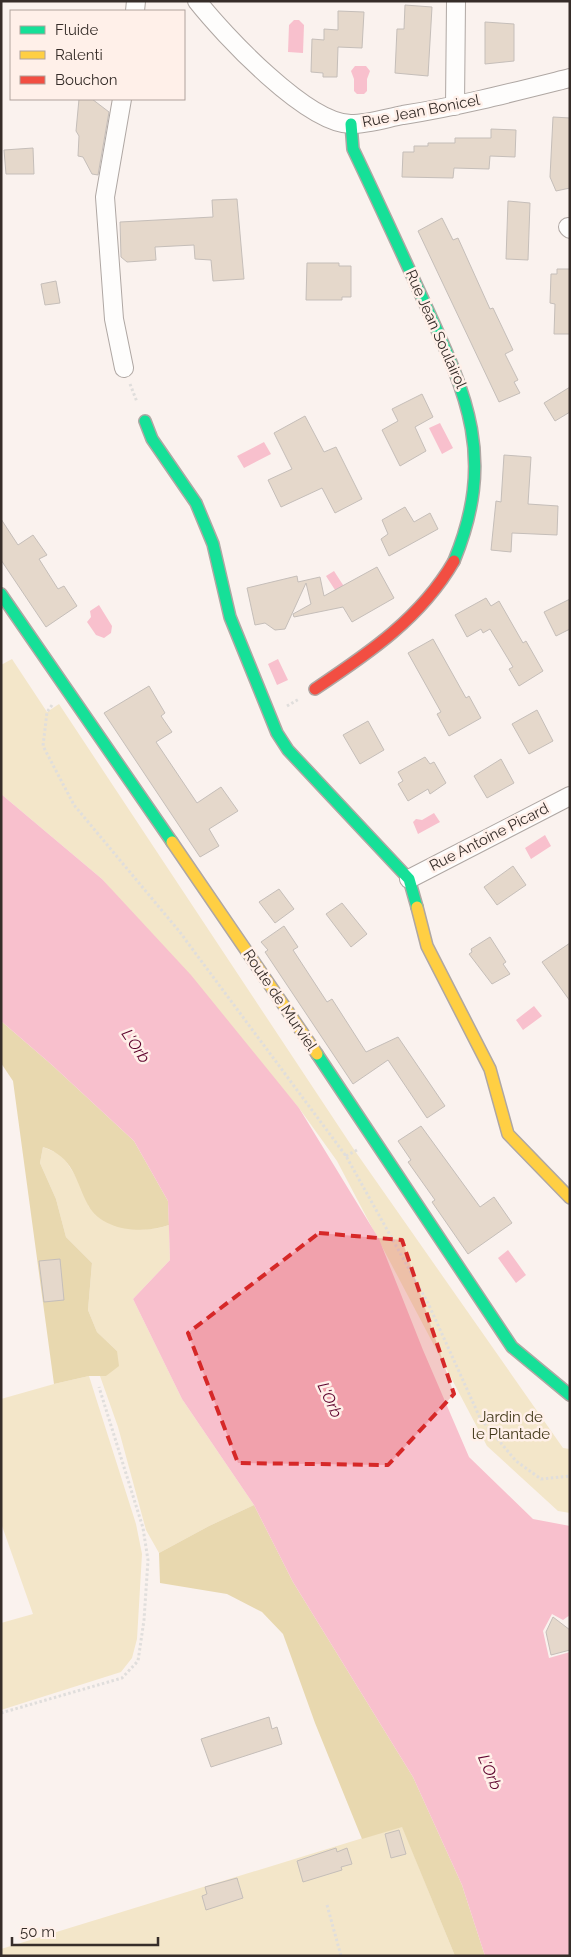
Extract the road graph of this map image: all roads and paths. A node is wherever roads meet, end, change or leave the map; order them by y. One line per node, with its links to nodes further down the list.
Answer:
1 (197, 1): 6 (street, Rue Jean Bonicel)
2 (456, 1): 5 (street)
3 (570, 78): 5 (street, Rue Jean Bonicel)
4 (122, 100): 7 (street)
5 (454, 106): 6 (street, Rue Jean Bonicel)
6 (350, 124): 10 (street, Rue Jean Soulairol)
7 (124, 368): 8 (path)
8 (145, 421): 12 (street)
9 (1, 594): 17 (street, Route de Murviel)
10 (315, 689): 12 (path)
11 (47, 712): 18 (path)
12 (268, 714): 14 (street)
13 (570, 796): 14 (street, Rue Antoine Picard)
14 (409, 879): 15 (street)
15 (570, 1198)
16 (99, 1388): 19 (path)
17 (570, 1395)
18 (570, 1476)
19 (1, 1712)
20 (327, 1905): 21 (path)
21 (341, 1956)

